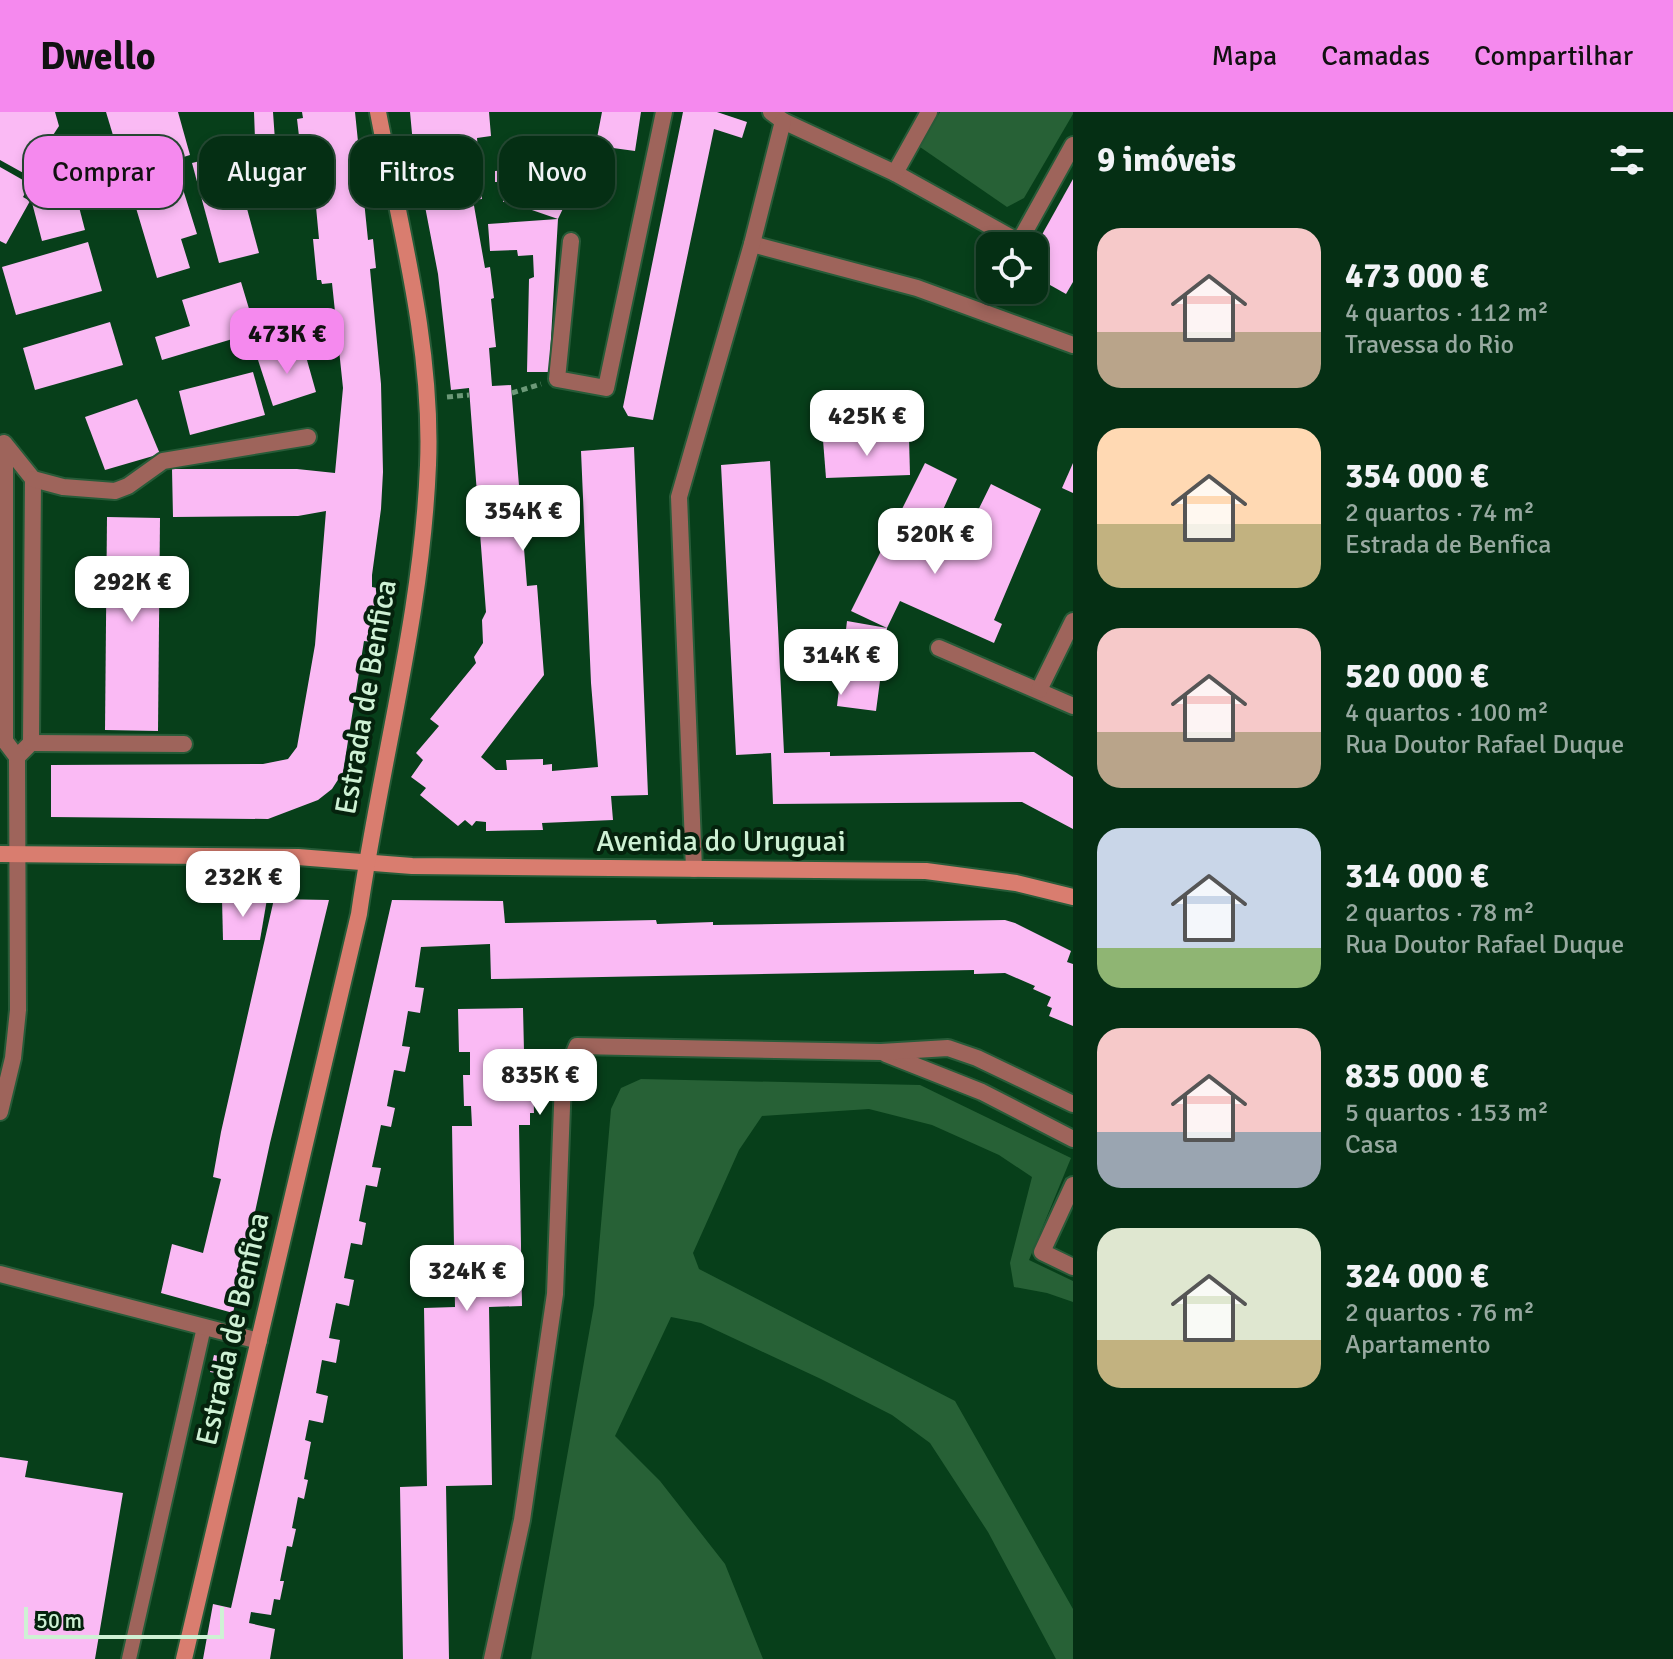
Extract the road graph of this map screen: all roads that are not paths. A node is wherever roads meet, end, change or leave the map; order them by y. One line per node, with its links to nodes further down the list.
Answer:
1 (378, 112): 21 (street, Estrada de Benfica)
2 (664, 112): 7 (street)
3 (929, 112): 6 (street)
4 (777, 116): 6 (street); 8 (street)
5 (1073, 145): 6 (street)
6 (895, 173)
7 (571, 241)
8 (752, 244): 9 (street); 22 (street)
9 (1073, 345)
10 (308, 437): 12 (street)
11 (2, 442): 12 (street); 19 (street)
12 (33, 479): 17 (street)
13 (1073, 621): 15 (street)
14 (939, 648): 15 (street)
15 (1039, 690): 16 (street)
16 (1073, 706)
17 (31, 743): 18 (street); 19 (street)
18 (184, 744)
19 (17, 757): 20 (street)
20 (8, 854): 21 (street, Avenida do Uruguai); 26 (street)
21 (366, 862): 22 (street, Avenida do Uruguai); 32 (street, Estrada de Benfica)
22 (694, 869): 23 (street, Avenida do Uruguai)
23 (1073, 897)
24 (881, 1052): 25 (street); 27 (street); 35 (street)
25 (1073, 1104)
26 (0, 1112)
27 (1073, 1139)
28 (1073, 1185): 29 (street)
29 (1073, 1267)
30 (0, 1274): 31 (street)
31 (204, 1327): 32 (street); 33 (lane)
32 (259, 1341): 34 (street, Estrada de Benfica)
33 (129, 1659)
34 (184, 1659)
35 (492, 1659)

